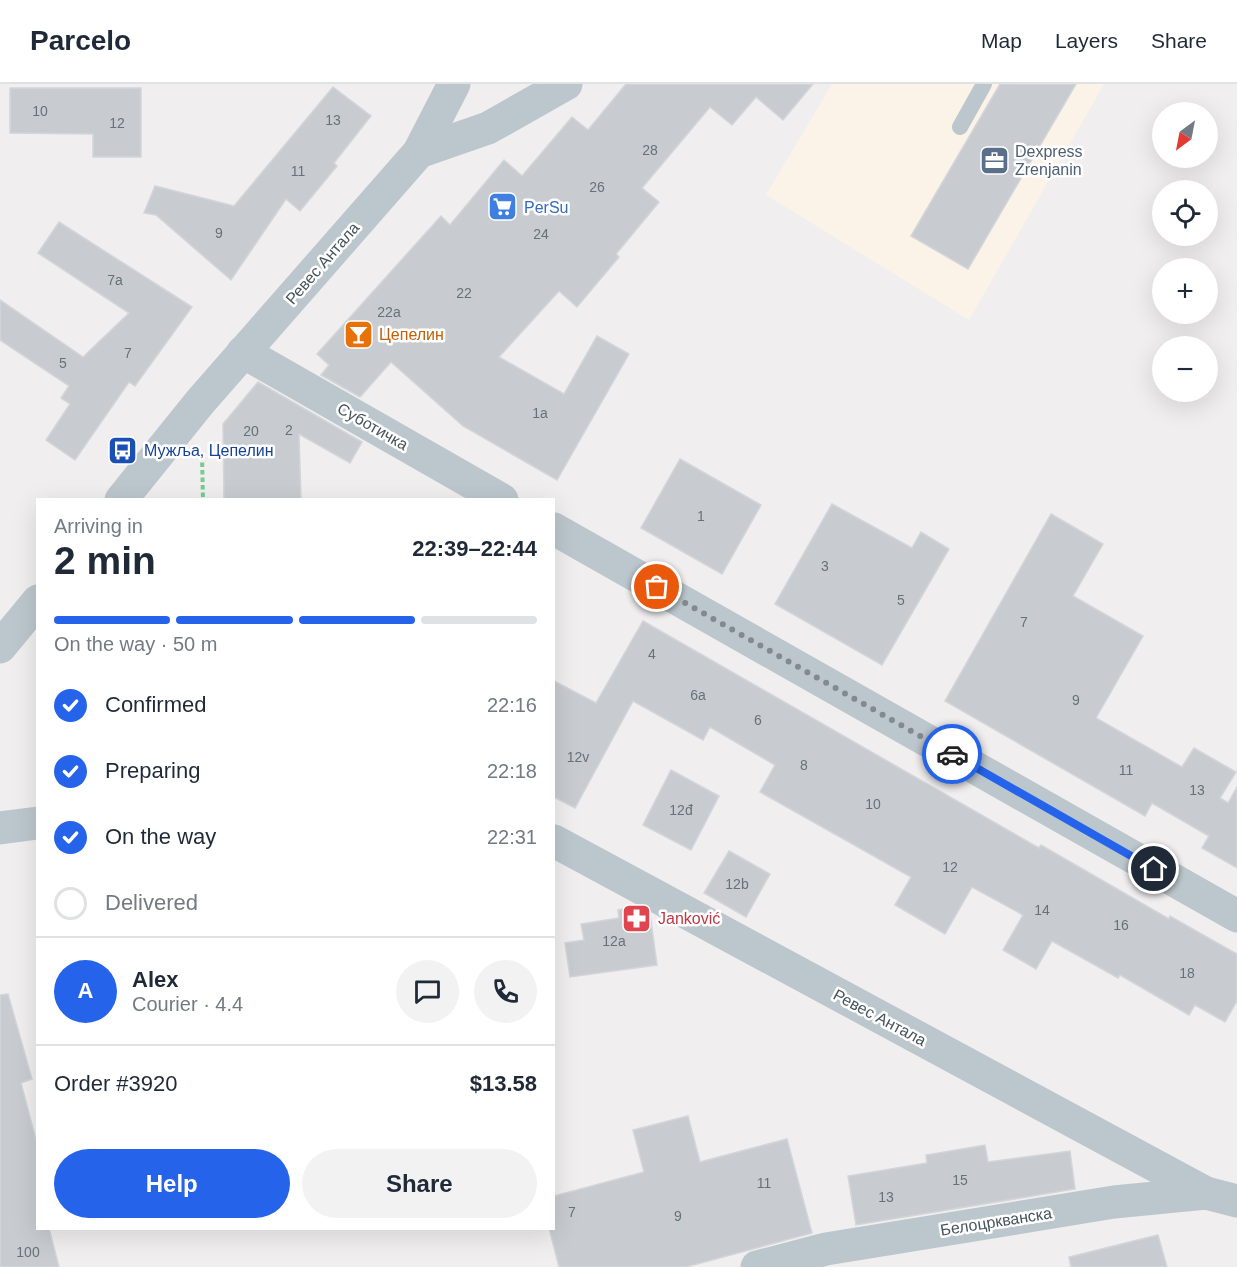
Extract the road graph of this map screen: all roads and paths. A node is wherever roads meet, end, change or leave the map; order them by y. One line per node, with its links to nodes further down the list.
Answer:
1 (454, 84): 5 (street)
2 (566, 84): 5 (street, Ревес Антала)
3 (984, 84): 4 (lane)
4 (960, 127)
5 (419, 152): 6 (street, Ревес Антала)
6 (243, 352): 7 (street, Ревес Антала); 8 (street, Суботичка)
7 (123, 498)
8 (498, 498)
9 (555, 530): 15 (street)
10 (36, 603): 11 (street)
11 (0, 647)
12 (36, 823): 13 (street)
13 (0, 828)
14 (555, 842): 16 (street, Ревес Антала)
15 (1237, 916)
16 (1206, 1193): 17 (street, Белоцркванска); 18 (street, Белоцркванска)
17 (1237, 1202)
18 (757, 1267)

